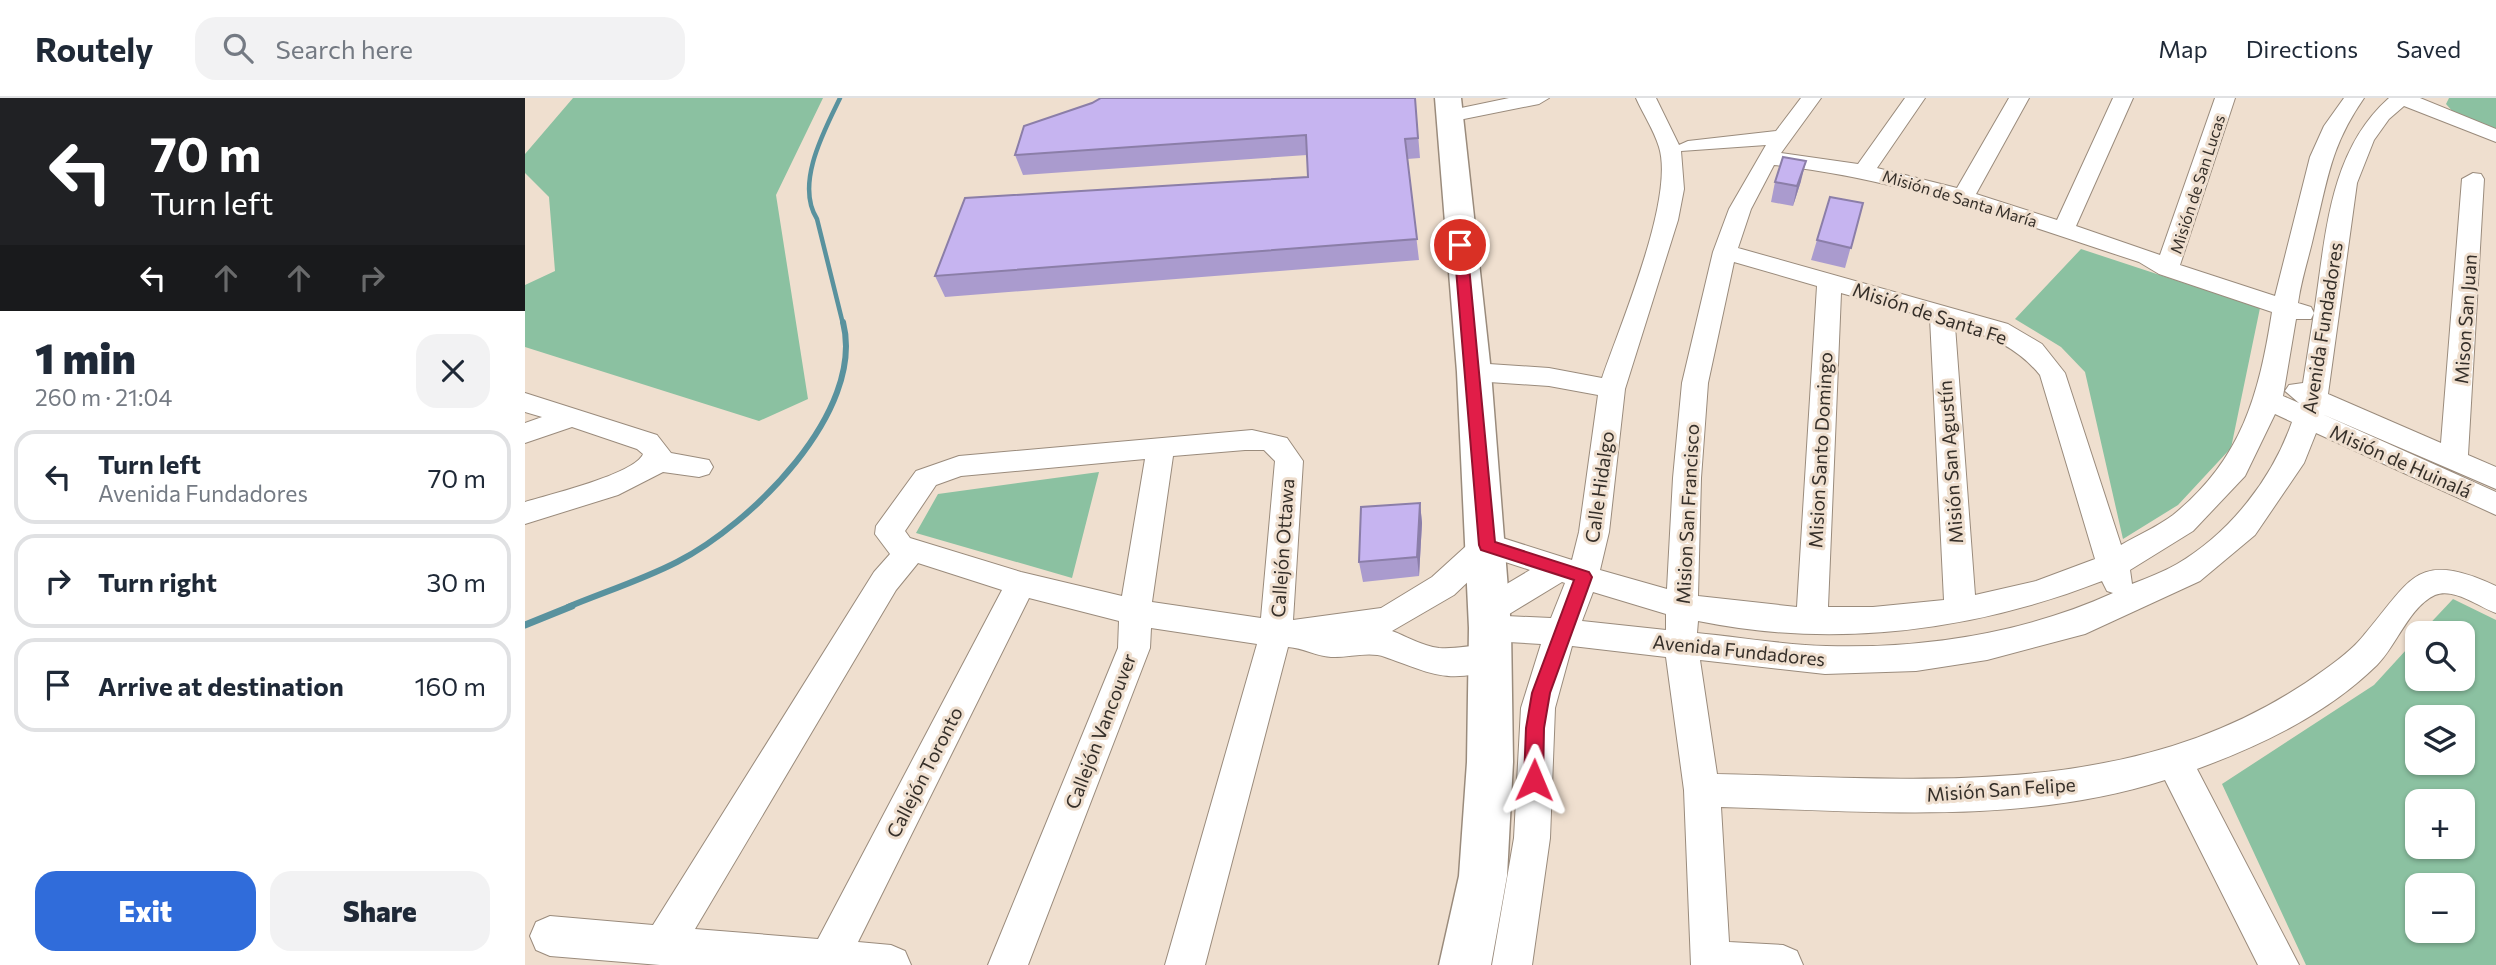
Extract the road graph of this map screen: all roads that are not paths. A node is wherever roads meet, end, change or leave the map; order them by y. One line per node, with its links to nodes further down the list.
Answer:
1 (1539, 98): 10 (street)
2 (1646, 98): 25 (street, Calle Hidalgo)
3 (1811, 98): 13 (street, Mision San Francisco)
4 (1915, 98): 14 (street)
5 (2019, 98): 16 (street)
6 (2123, 98): 17 (street)
7 (2225, 98): 19 (street, Misión de San Lucas)
8 (2354, 98): 21 (street, Avenida Fundadores)
9 (2402, 98): 11 (street); 22 (street, Avenida Fundadores)
10 (1449, 107): 24 (main road)
11 (2496, 136)
12 (1688, 147): 13 (street, Misión de Santa María)
13 (1774, 148): 14 (street, Misión de Santa María); 18 (street, Mision San Francisco)
14 (1865, 169): 16 (street, Misión de Santa María)
15 (2474, 178): 32 (street, Mison San Juan)
16 (1964, 196): 17 (street, Misión de Santa María)
17 (2063, 231): 19 (street, Misión de Santa María)
18 (1725, 252): 20 (street, Misión de Santa Fe); 45 (street, Mision San Francisco)
19 (2162, 261): 21 (street, Misión de Santa María)
20 (1829, 281): 23 (street, Misión de Santa Fe); 48 (street, Mision Santo Domingo)
21 (2287, 299): 22 (street, Misión de Santa María); 26 (street, Avenida Fundadores)
22 (2325, 312): 28 (street, Avenida Fundadores)
23 (1942, 313): 40 (street, Misión de Santa Fe); 47 (street, Misión San Agustín)
24 (1474, 372): 25 (street); 38 (main road)
25 (1612, 389): 41 (street, Calle Hidalgo)
26 (2270, 390): 28 (street, Misión de Huinalá); 40 (street, Avenida Fundadores)
27 (525, 402): 29 (street)
28 (2312, 408): 32 (street, Misión de Huinalá); 36 (street, Misión de Huinalá); 44 (street, Avenida Fundadores)
29 (571, 418): 30 (street); 33 (street)
30 (525, 433)
31 (1161, 446): 39 (street, Callejón Ottawa); 46 (street, Callejón Vancouver); 52 (street, Callejón Ottawa)
32 (2454, 460): 35 (street, Misión de Huinalá)
33 (657, 461): 34 (street); 37 (street)
34 (699, 467)
35 (2496, 479)
36 (2496, 504)
37 (525, 513)
38 (1487, 545): 41 (street, Avenida Fundadores); 49 (street); 50 (main road)
39 (911, 551): 42 (street); 57 (street)
40 (2111, 566): 44 (street, Misión de Santa Fe); 47 (street, Avenida Fundadores)
41 (1571, 573): 45 (street, Avenida Fundadores); 50 (street); 51 (street, Calle Hidalgo)
42 (1021, 584): 46 (street); 58 (street, Callejón Toronto)
43 (2496, 600): 54 (street, Misión San Felipe)
44 (2127, 603): 53 (street, Avenida Fundadores)
45 (1681, 605): 48 (street, Avenida Fundadores); 53 (street, Mision San Francisco)
46 (1135, 612): 52 (street); 61 (street, Callejón Vancouver)
47 (1960, 612): 48 (street, Avenida Fundadores)
48 (1812, 620)
49 (1388, 632): 50 (street); 52 (street)
50 (1489, 632): 51 (street, Avenida Fundadores); 63 (main road)
51 (1562, 632): 53 (street, Avenida Fundadores); 64 (street, Calle Hidalgo)
52 (1287, 634): 62 (street, Callejón Ottawa)
53 (1681, 645): 55 (street, Mision San Francisco)
54 (2175, 763): 55 (street, Misión San Felipe); 66 (street)
55 (1702, 790): 59 (street, Mision San Francisco)
56 (550, 936): 57 (street)
57 (662, 946): 58 (street)
58 (828, 960): 60 (street)
59 (1711, 963): 65 (street)
60 (891, 965)
61 (1008, 965)
62 (1185, 965)
63 (1465, 965)
64 (1512, 965)
65 (1783, 965)
66 (2279, 965)

